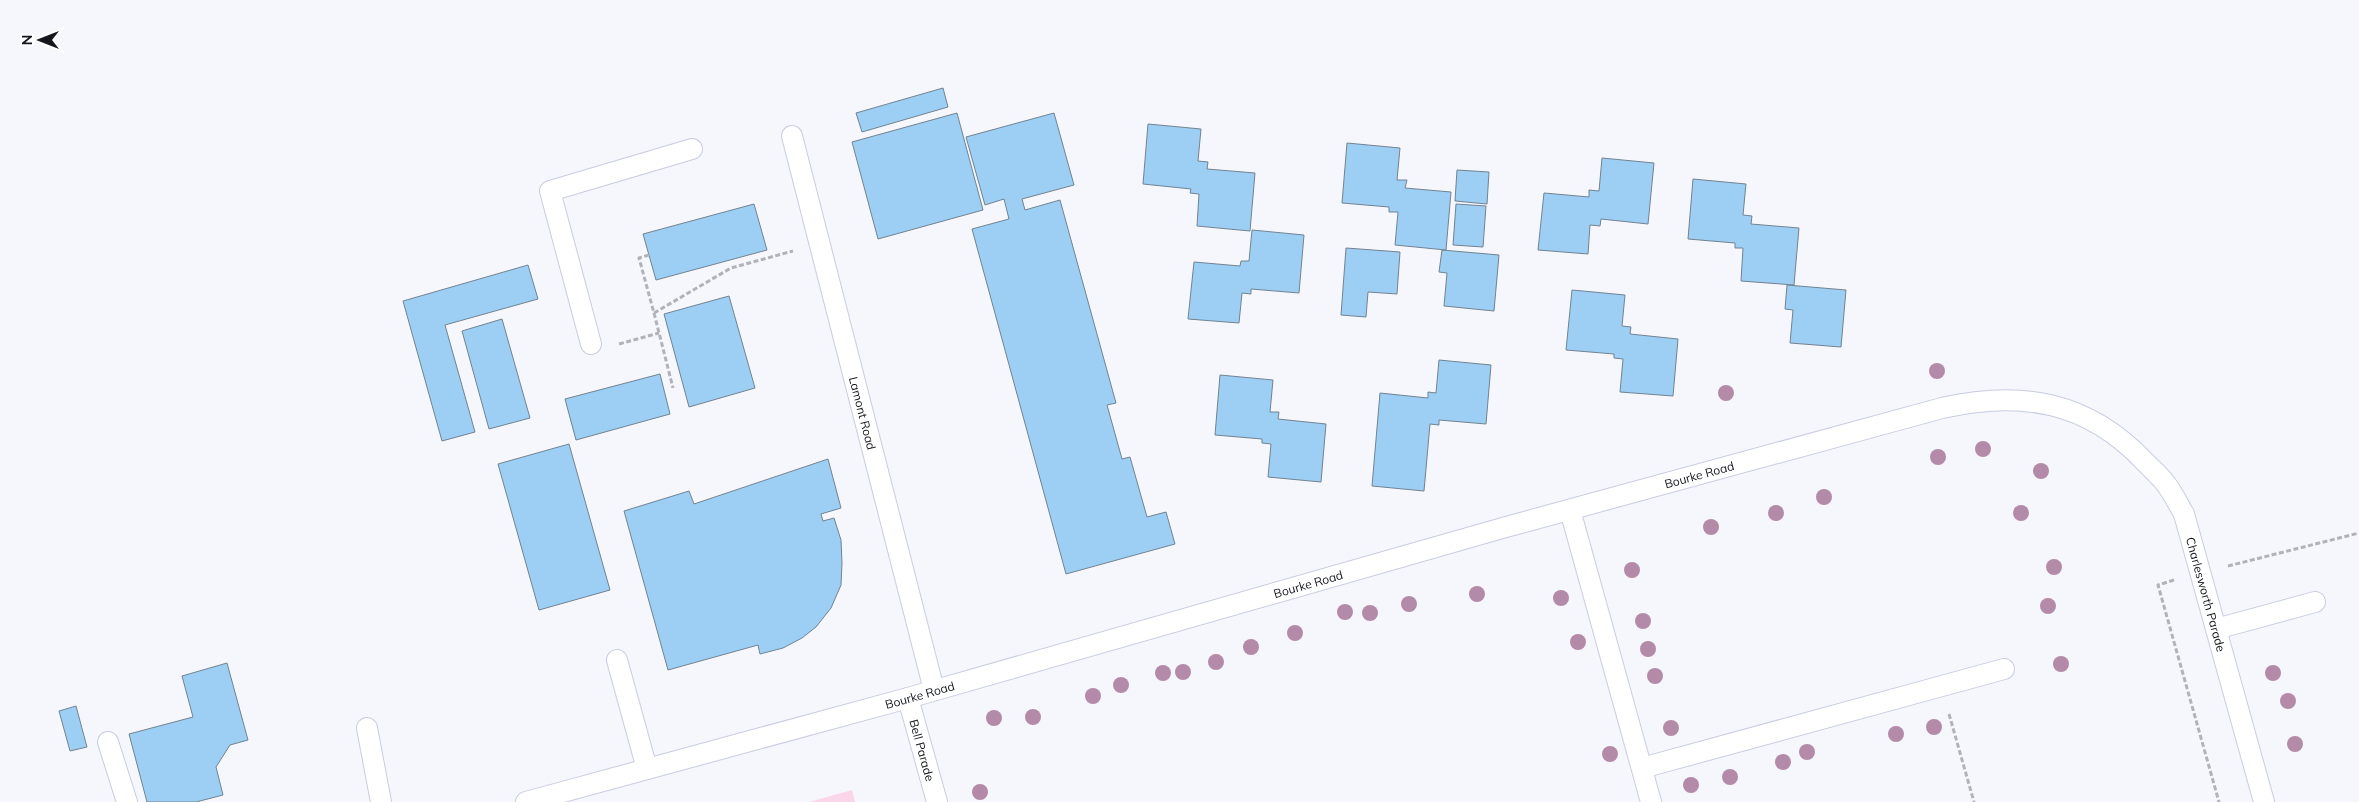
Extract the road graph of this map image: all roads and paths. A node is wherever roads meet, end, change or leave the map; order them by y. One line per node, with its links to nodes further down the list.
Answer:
1 (792, 136): 3 (lane, Lamont Road)
2 (692, 149): 7 (lane)
3 (820, 244): 5 (path); 16 (lane, Lamont Road)
4 (649, 255): 5 (path)
5 (654, 313): 6 (path)
6 (659, 333): 7 (path); 8 (path)
7 (591, 344)
8 (673, 388)
9 (2093, 419): 10 (lane, Bourke Road); 12 (lane, Charlesworth Parade)
10 (1570, 510): 16 (lane, Bourke Road); 20 (lane)
11 (2315, 602): 12 (lane)
12 (2216, 629): 28 (lane, Charlesworth Parade)
13 (617, 660): 21 (lane)
14 (2004, 669): 15 (lane)
15 (1941, 687): 20 (lane); 27 (path)
16 (934, 690): 17 (lane, Bourke Road)
17 (908, 698): 21 (lane, Bourke Road); 25 (lane, Bell Parade)
18 (367, 728): 23 (lane)
19 (108, 742): 22 (lane)
20 (1642, 768): 26 (lane)
21 (647, 769): 24 (lane, Bourke Road)
22 (127, 802)
23 (382, 802)
24 (526, 802)
25 (937, 802)
26 (1651, 802)
27 (1974, 802)
28 (2264, 802)

